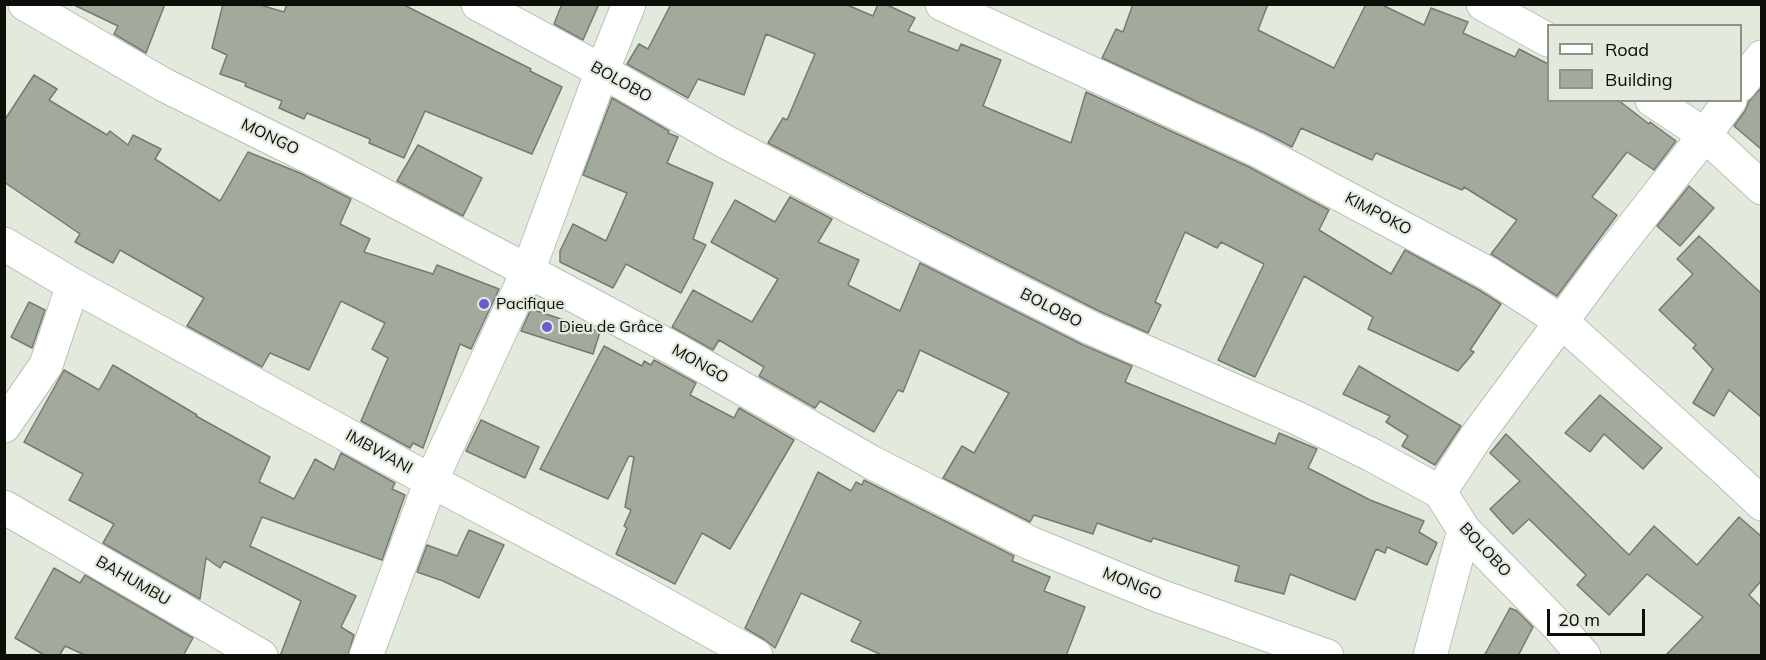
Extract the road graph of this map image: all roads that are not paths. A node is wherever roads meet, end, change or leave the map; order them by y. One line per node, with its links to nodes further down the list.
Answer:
1 (25, 4): 15 (street, MONGO)
2 (478, 4): 8 (street, BOLOBO)
3 (629, 4): 8 (street)
4 (942, 4): 17 (street, KIMPOKO)
5 (1483, 4): 6 (street)
6 (1547, 39)
7 (1761, 57): 9 (street)
8 (602, 71): 15 (street); 20 (street, BOLOBO)
9 (1742, 82)
10 (1655, 102): 12 (street)
11 (1729, 102): 12 (street)
12 (1705, 135): 13 (street); 17 (street)
13 (1761, 188)
14 (4, 244): 16 (street, IMBWANI)
15 (528, 271): 19 (street); 27 (street, MONGO)
16 (73, 285): 18 (street); 19 (street, IMBWANI)
17 (1561, 321): 20 (street); 21 (street, KIMPOKO)
18 (4, 426)
19 (431, 481): 25 (street); 26 (street, IMBWANI)
20 (1440, 492): 23 (street, BOLOBO)
21 (1761, 504)
22 (4, 507): 24 (street, BAHUMBU)
23 (1464, 530): 28 (street); 29 (street, BOLOBO)
24 (261, 656)
25 (366, 656)
26 (756, 656)
27 (1327, 656)
28 (1430, 656)
29 (1584, 656)

